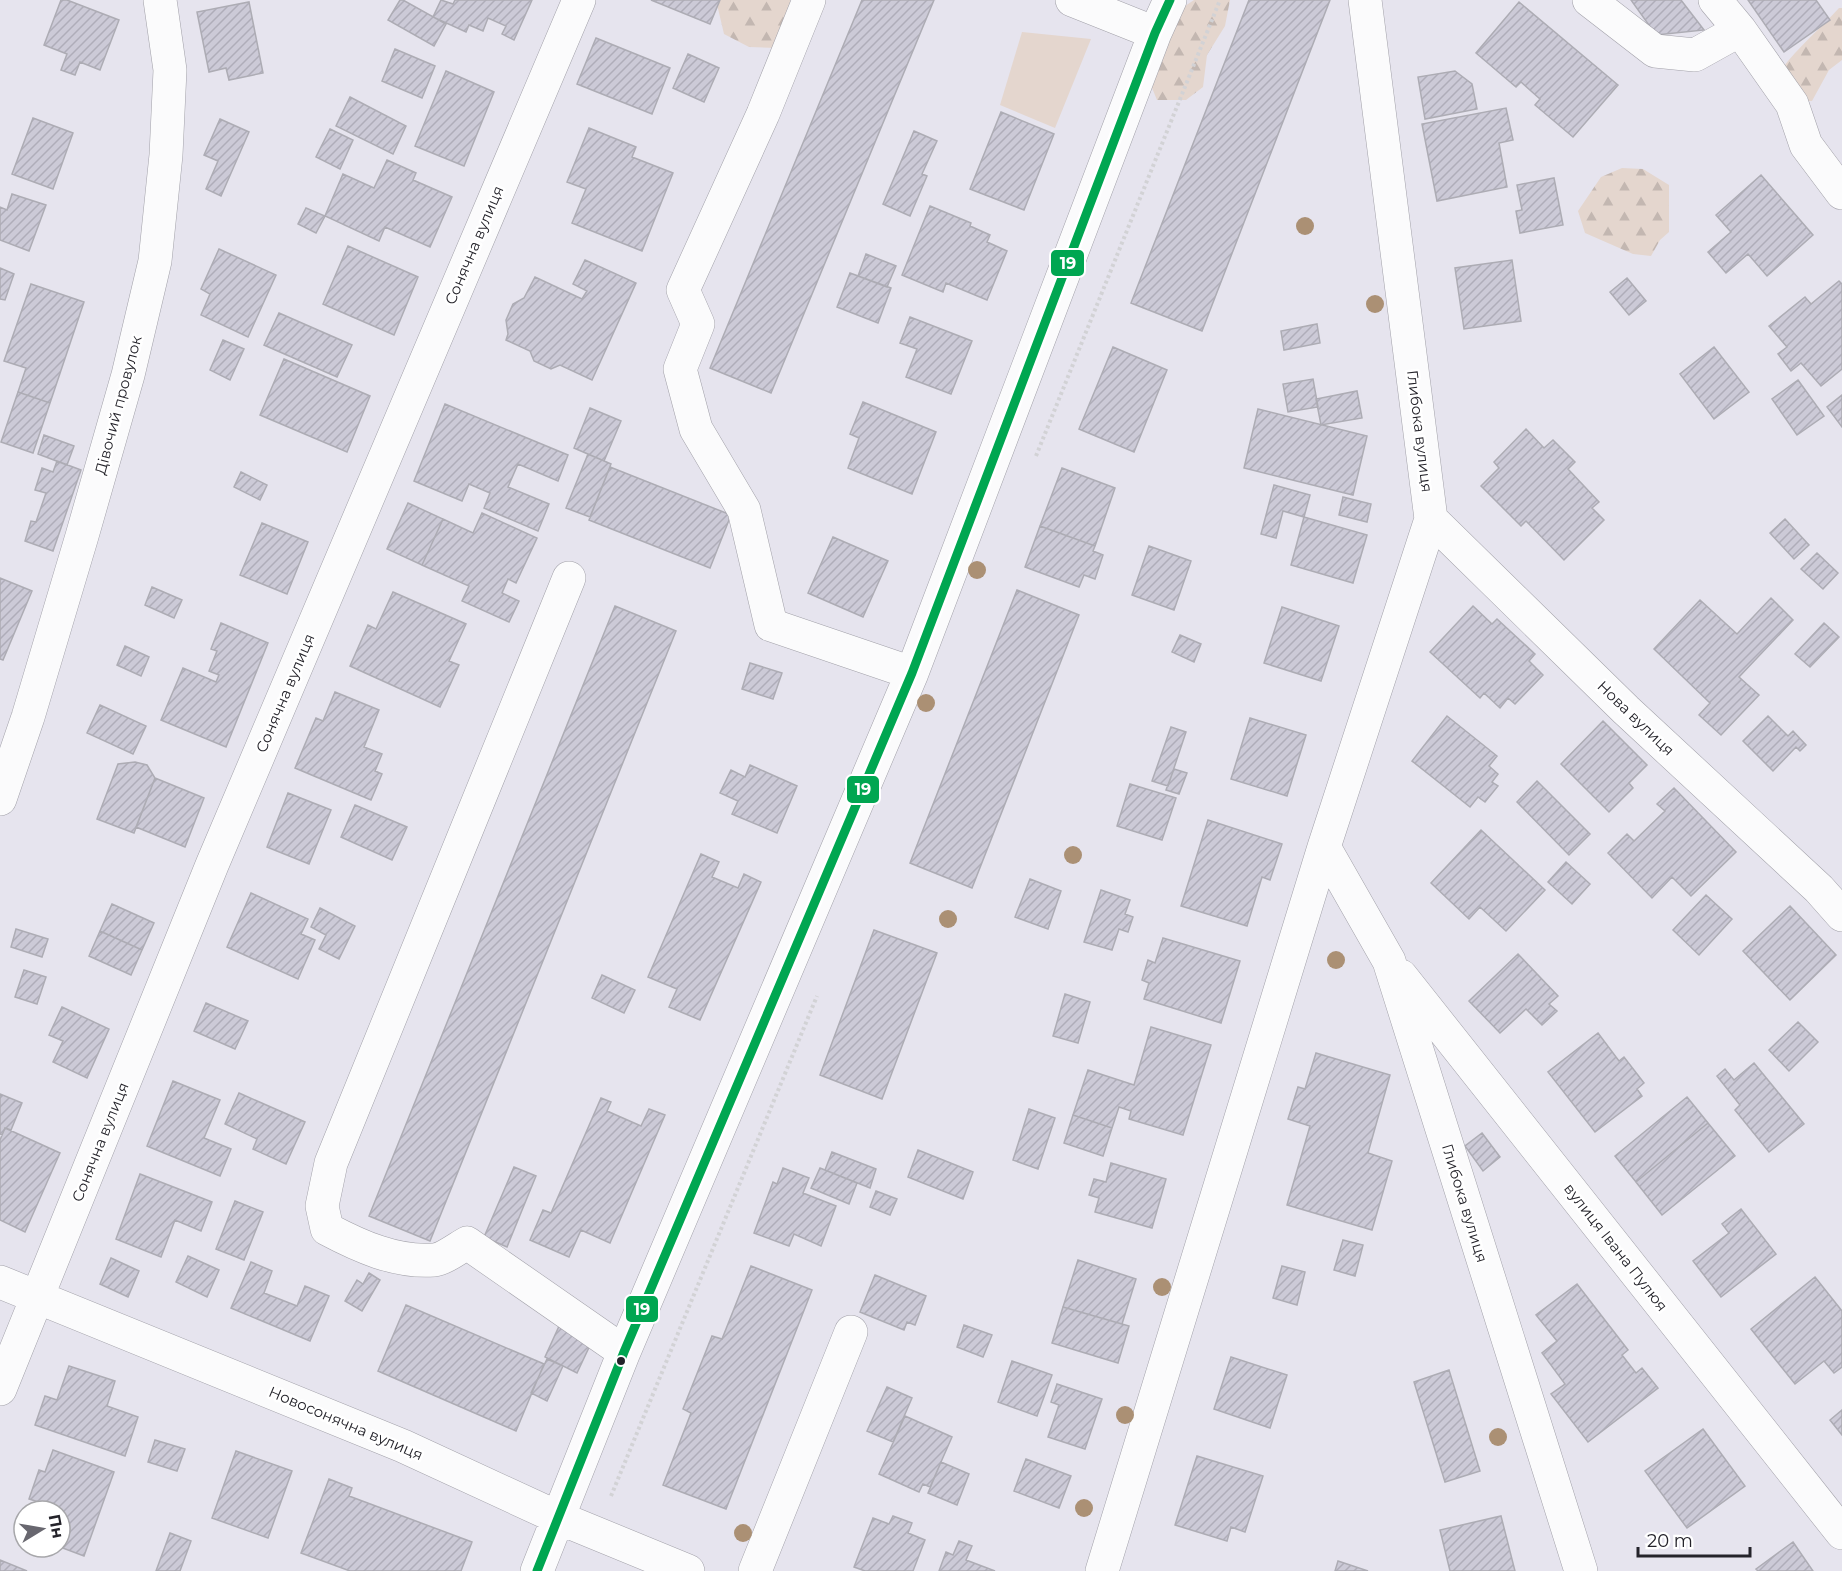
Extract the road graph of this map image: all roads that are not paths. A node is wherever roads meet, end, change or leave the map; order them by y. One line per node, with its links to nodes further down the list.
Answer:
1 (160, 0): 15 (street, Дівочий провулок)
2 (579, 0): 20 (street, Сонячна вулиця)
3 (809, 0): 14 (street)
4 (1072, 0): 10 (street)
5 (1170, 0): 10 (street)
6 (1365, 0): 12 (street, Глибока вулиця)
7 (1589, 0): 9 (street)
8 (1715, 0): 9 (street)
9 (1740, 30): 11 (street)
10 (1155, 33): 14 (street)
11 (1842, 192)
12 (1431, 519): 16 (street, Глибока вулиця); 17 (street, Нова вулиця)
13 (569, 578): 22 (street)
14 (912, 674): 22 (street)
15 (0, 799)
16 (1324, 847): 18 (street, Глибока вулиця); 29 (street, Глибока вулиця)
17 (1842, 915)
18 (1389, 961): 25 (street, вулиця Івана Пулюя); 30 (street, Глибока вулиця)
19 (0, 1282): 20 (street, Новосонячна вулиця)
20 (37, 1298): 23 (street, Сонячна вулиця); 24 (street, Новосонячна вулиця)
21 (851, 1332): 28 (street)
22 (624, 1353): 24 (street)
23 (0, 1389)
24 (559, 1518): 26 (street); 27 (street, Новосонячна вулиця)
25 (1842, 1533)
26 (537, 1571)
27 (688, 1571)
28 (755, 1571)
29 (1102, 1571)
30 (1581, 1571)

